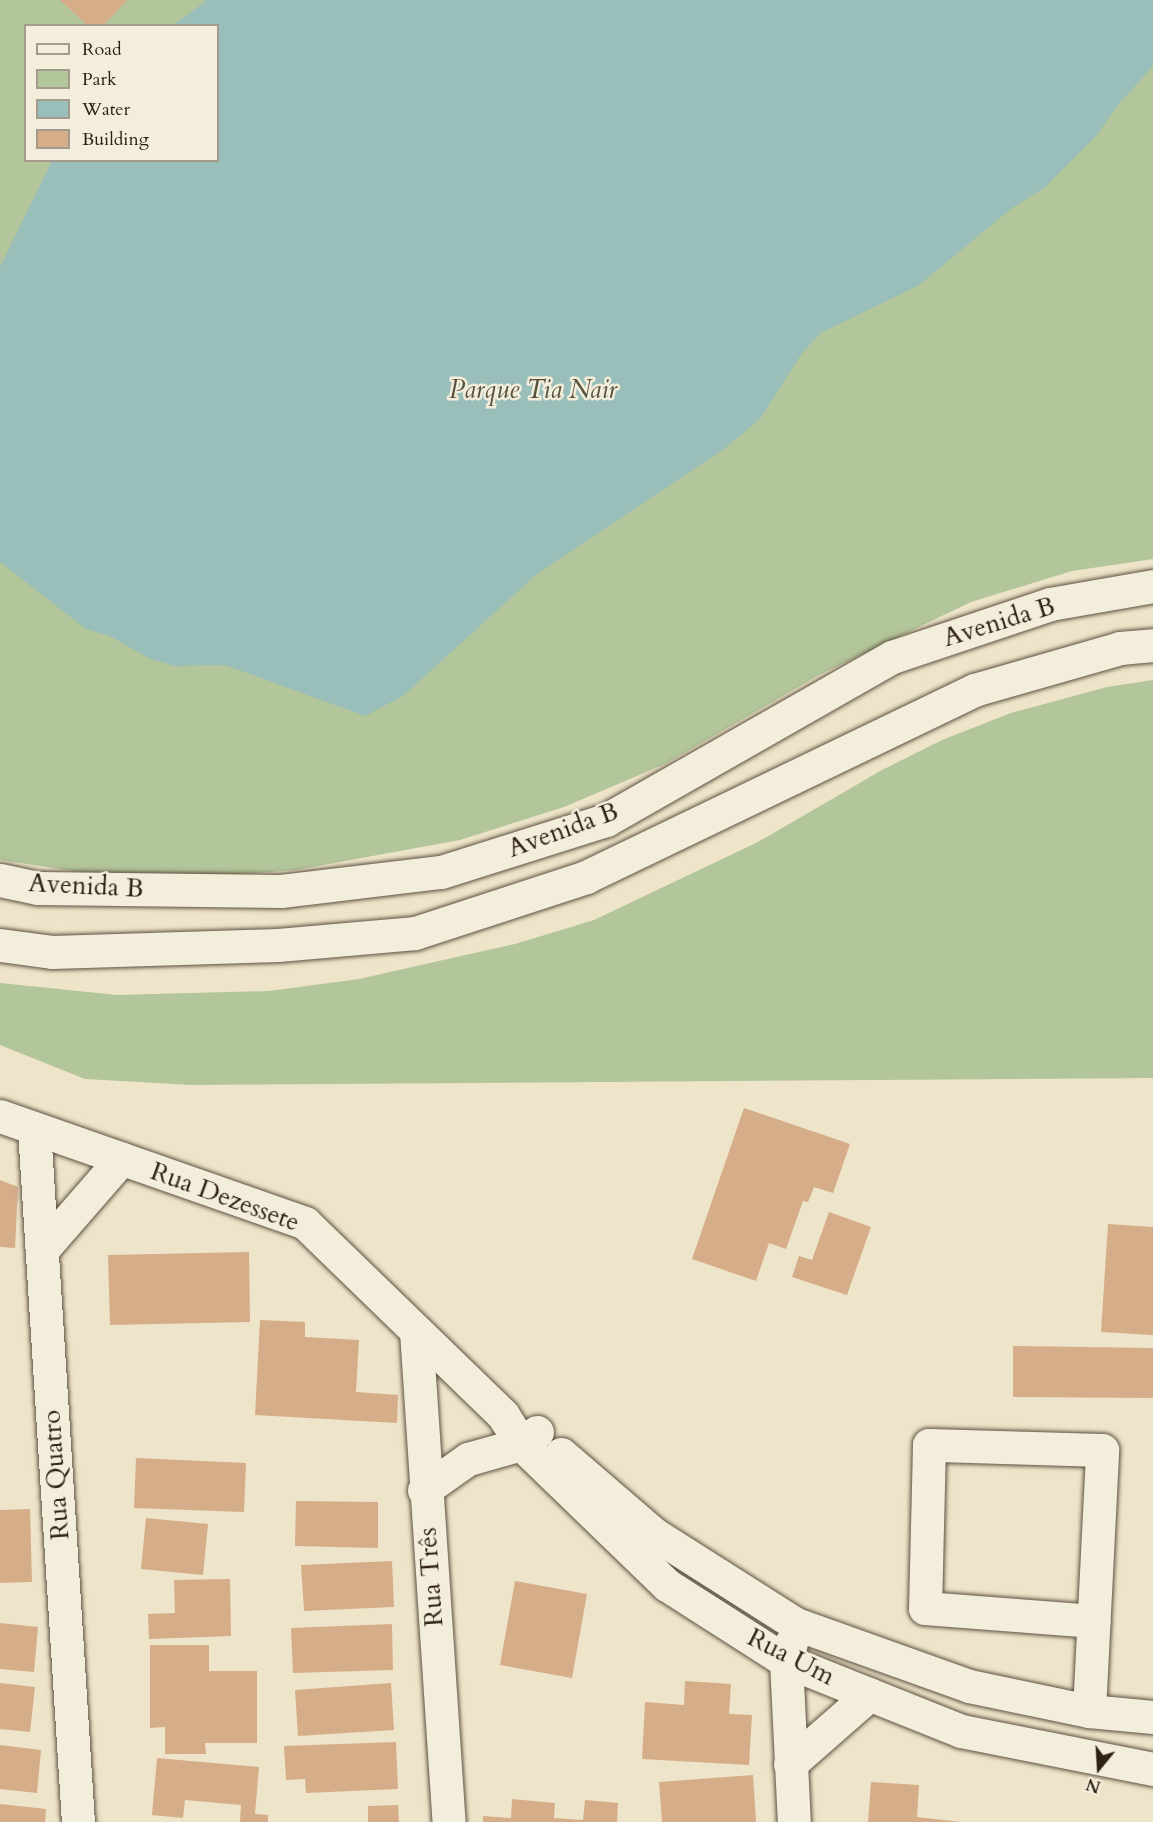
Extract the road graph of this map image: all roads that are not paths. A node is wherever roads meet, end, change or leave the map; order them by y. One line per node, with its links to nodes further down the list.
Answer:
1 (1153, 586): 3 (street, Avenida B)
2 (1153, 645): 4 (street, Avenida B)
3 (0, 880)
4 (0, 945)
5 (0, 1116): 6 (street, Rua Dezessete)
6 (34, 1129): 7 (street, Rua Dezessete); 8 (street, Rua Quatro)
7 (121, 1159): 8 (street); 9 (street, Rua Dezessete)
8 (42, 1250): 20 (street, Rua Quatro)
9 (416, 1331): 10 (street, Rua Um); 11 (street, Rua Três)
10 (529, 1438): 11 (street); 13 (street, Rua Um); 14 (street, Rua Um)
11 (424, 1490): 21 (street, Rua Três)
12 (1094, 1621): 12 (street); 16 (street)
13 (796, 1624): 14 (street); 16 (street, Rua Um)
14 (786, 1661): 15 (street, Rua Um); 18 (street)
15 (870, 1694): 18 (street); 19 (street, Rua Um)
16 (1089, 1711): 17 (street, Rua Um)
17 (1153, 1717)
18 (790, 1764): 22 (street)
19 (1153, 1770)
20 (78, 1822)
21 (449, 1822)
22 (794, 1822)

